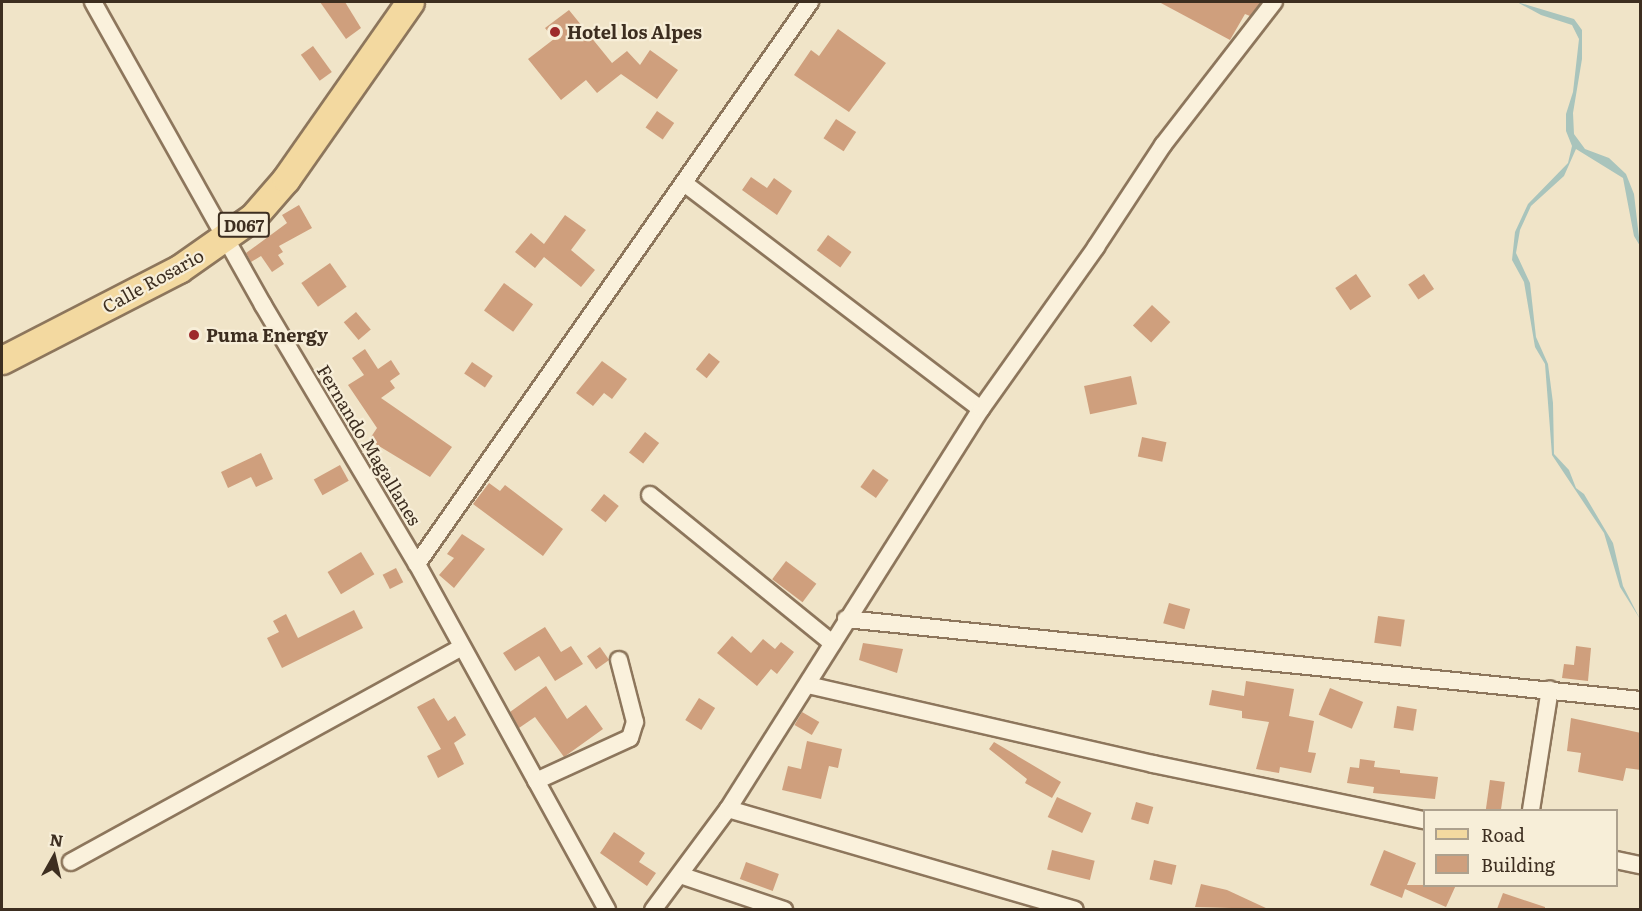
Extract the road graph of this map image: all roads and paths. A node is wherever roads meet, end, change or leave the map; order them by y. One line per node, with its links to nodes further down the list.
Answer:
1 (93, 2): 6 (street, Fernando Magallanes)
2 (410, 2): 6 (main road, Calle Rosario / D067)
3 (810, 2): 5 (street)
4 (1274, 2): 8 (street)
5 (684, 183): 8 (street); 10 (street)
6 (227, 239): 7 (main road, Calle Rosario / D067); 10 (street, Fernando Magallanes)
7 (2, 360)
8 (981, 409): 11 (street)
9 (650, 495): 12 (street)
10 (417, 564): 13 (street, Fernando Magallanes)
11 (846, 619): 12 (street); 16 (street)
12 (832, 643): 15 (street)
13 (461, 648): 18 (street, Fernando Magallanes); 23 (street)
14 (619, 660): 18 (street)
15 (808, 685): 19 (street); 21 (street)
16 (1550, 689): 17 (street); 20 (street)
17 (1641, 699)
18 (537, 781): 27 (street, Fernando Magallanes)
19 (728, 809): 25 (street); 26 (street)
20 (1531, 809)
21 (1423, 820)
22 (1618, 860): 24 (street)
23 (71, 862)
24 (1641, 865)
25 (680, 875): 28 (street); 29 (street)
26 (1019, 902): 30 (street)
27 (608, 909)
28 (653, 909)
29 (784, 909)
30 (1075, 909)

